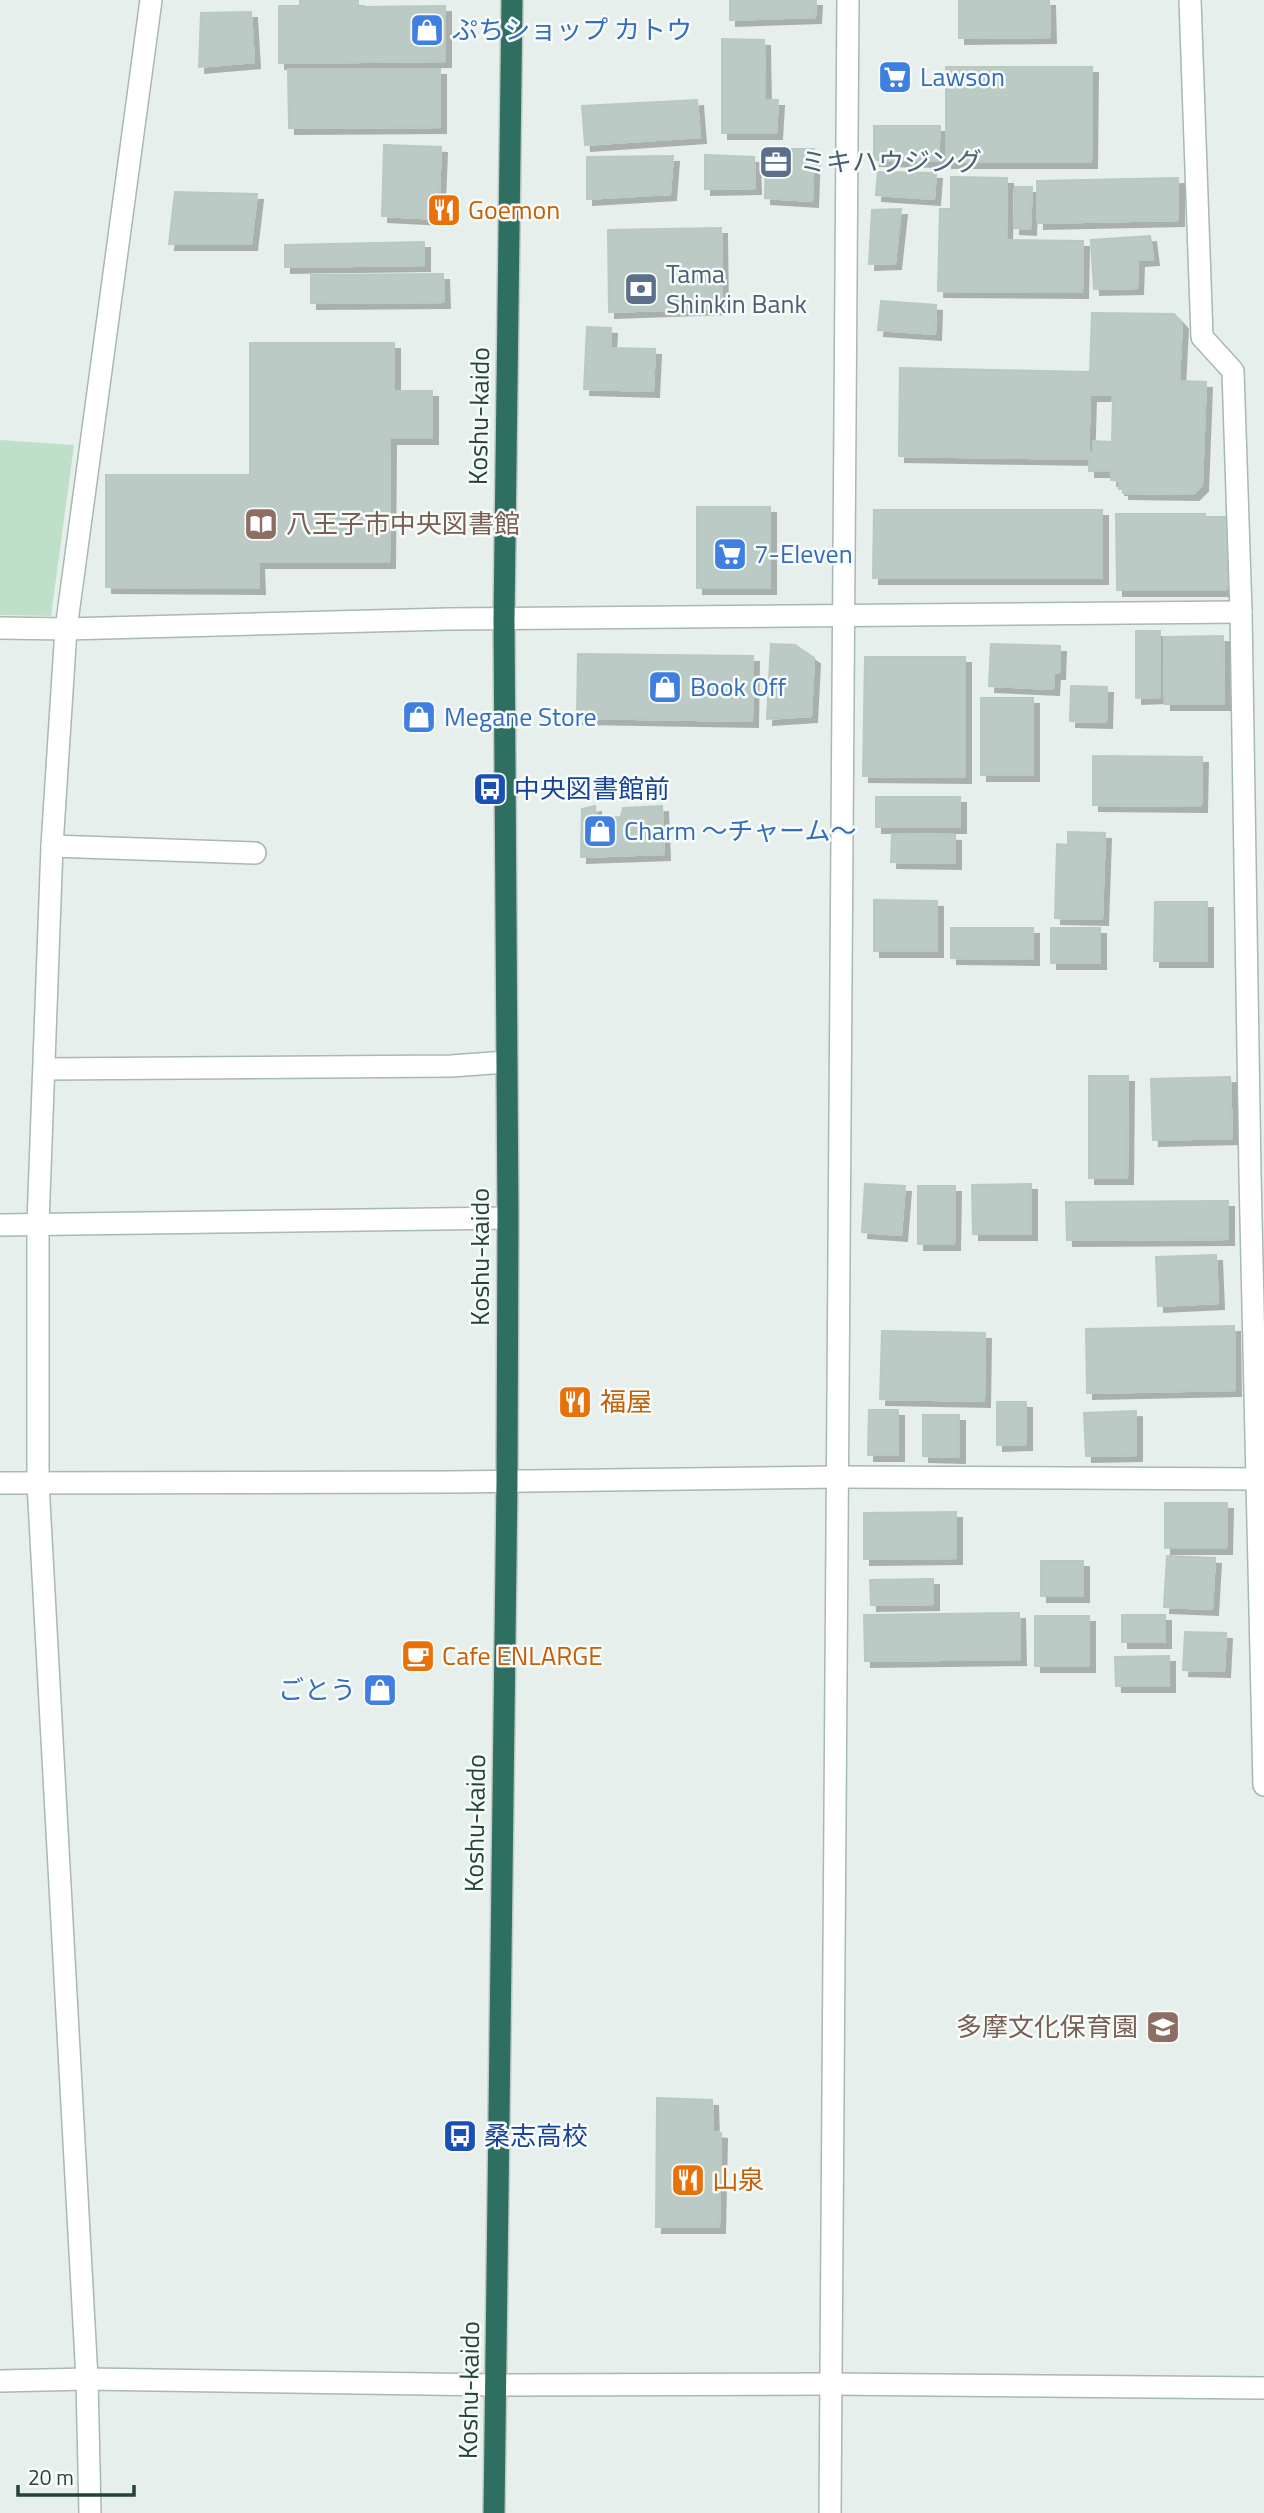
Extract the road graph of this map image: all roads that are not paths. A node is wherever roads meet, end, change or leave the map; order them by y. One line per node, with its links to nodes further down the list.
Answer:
1 (151, 0): 9 (street)
2 (512, 0): 7 (highway, Koshu-kaido)
3 (848, 0): 6 (street)
4 (1191, 0): 5 (street)
5 (1241, 612): 6 (street); 18 (street)
6 (843, 615): 7 (street); 17 (street)
7 (504, 619): 9 (street); 12 (highway, Koshu-kaido)
8 (0, 628): 9 (street)
9 (66, 629): 10 (street)
10 (52, 846): 11 (street); 13 (street)
11 (255, 853)
12 (506, 1062): 13 (street); 14 (highway, Koshu-kaido)
13 (44, 1069): 15 (street)
14 (509, 1219): 15 (street); 19 (highway, Koshu-kaido)
15 (38, 1223): 16 (street); 21 (street)
16 (0, 1225)
17 (837, 1477): 18 (street); 19 (street); 25 (street)
18 (1260, 1479): 22 (street)
19 (507, 1481): 21 (street); 26 (highway, Koshu-kaido)
20 (0, 1483): 21 (street)
21 (38, 1483): 23 (street)
22 (1264, 1785)
23 (87, 2379): 24 (street); 26 (street); 28 (street)
24 (0, 2381)
25 (830, 2384): 26 (street); 27 (street); 30 (street)
26 (497, 2385): 29 (highway, Koshu-kaido)
27 (1264, 2388)
28 (90, 2513)
29 (494, 2513)
30 (830, 2513)

